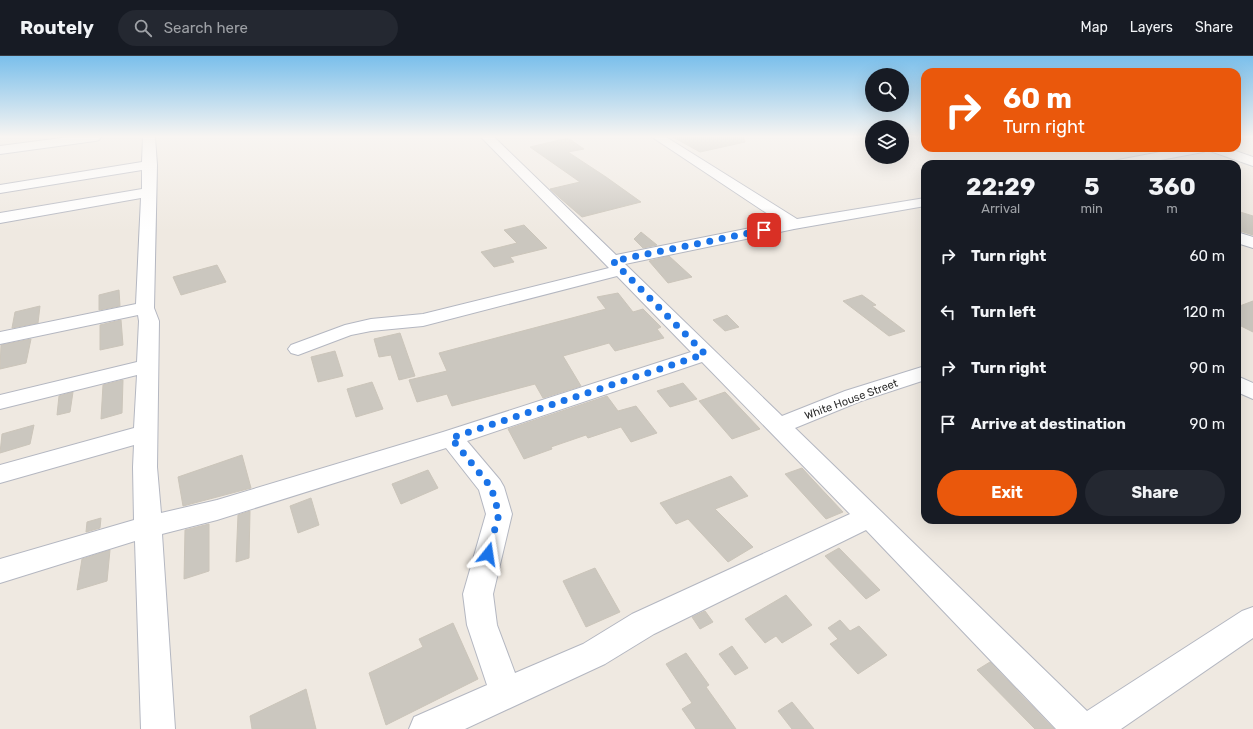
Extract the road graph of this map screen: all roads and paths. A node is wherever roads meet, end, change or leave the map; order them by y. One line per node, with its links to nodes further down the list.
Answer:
1 (129, 168): 5 (street)
2 (150, 168): 6 (street)
3 (519, 168): 12 (street)
4 (707, 168): 9 (street)
5 (0, 189)
6 (149, 192): 8 (street); 13 (street)
7 (918, 203): 9 (street)
8 (0, 218)
9 (794, 224): 12 (street)
10 (1241, 238): 11 (street)
11 (1253, 243)
12 (618, 266): 15 (street); 16 (street)
13 (146, 308): 14 (street); 17 (street)
14 (0, 338)
15 (298, 349)
16 (705, 354): 22 (street); 24 (street)
17 (148, 366): 21 (street); 23 (street)
18 (921, 374): 22 (street, White House Street)
19 (1241, 384): 20 (street)
20 (1253, 392)
21 (0, 402)
22 (778, 426): 26 (street)
23 (146, 433): 25 (street); 27 (street)
24 (451, 438): 27 (street); 30 (street)
25 (0, 474)
26 (869, 517): 30 (street); 33 (street)
27 (148, 526): 28 (street); 31 (street)
28 (0, 571)
29 (1253, 621): 34 (street)
30 (506, 693): 32 (street)
31 (158, 729)
32 (426, 729)
33 (1080, 729)
34 (1091, 729)

